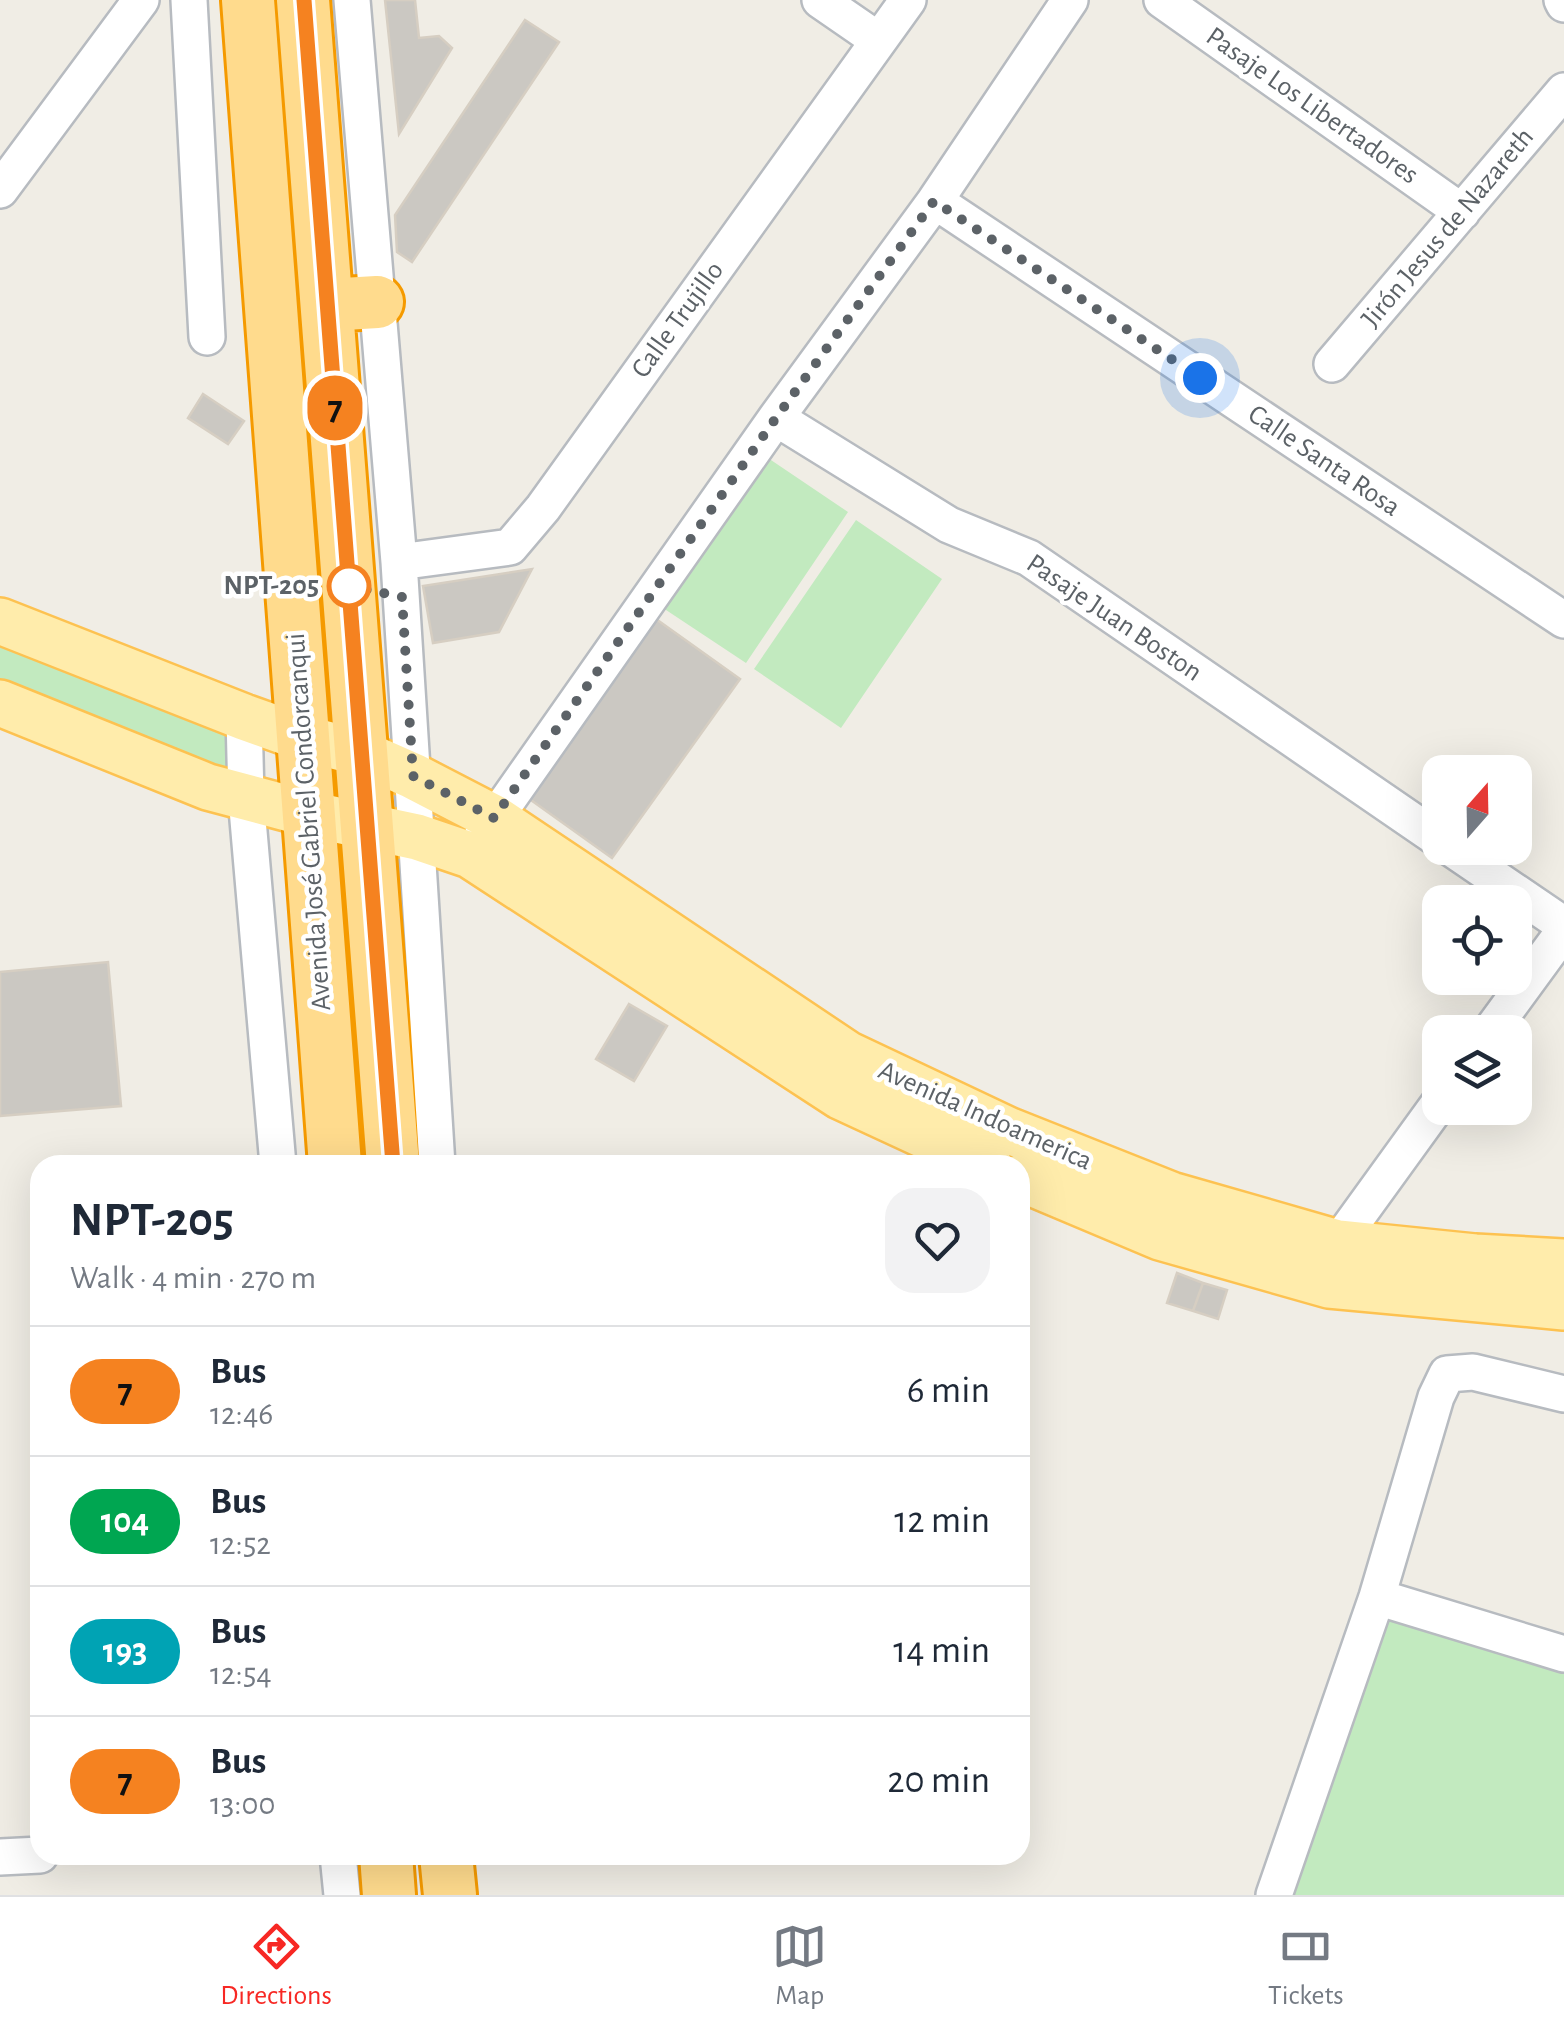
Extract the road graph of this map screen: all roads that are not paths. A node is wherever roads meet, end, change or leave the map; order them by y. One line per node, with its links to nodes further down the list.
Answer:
1 (141, 0): 12 (street)
2 (190, 0): 16 (street)
3 (248, 0): 24 (highway, Avenida José Gabriel Condorcanqui)
4 (304, 0): 15 (highway, Avenida José Gabriel Condorcanqui)
5 (352, 0): 15 (street)
6 (820, 0): 10 (street)
7 (908, 0): 10 (street, Calle Trujillo)
8 (1070, 0): 13 (street)
9 (1182, 6): 14 (street, Pasaje Los Libertadores)
10 (878, 40): 19 (street, Calle Trujillo)
11 (1564, 91): 14 (street, Jirón Jesus de Nazareth)
12 (0, 190)
13 (934, 201): 18 (street); 20 (street, Calle Santa Rosa)
14 (1462, 212): 17 (street, Jirón Jesus de Nazareth)
15 (352, 304): 19 (street); 25 (highway, Avenida José Gabriel Condorcanqui)
16 (206, 337)
17 (1332, 364)
18 (776, 418): 29 (street); 31 (street, Pasaje Juan Boston)
19 (400, 562): 26 (street)
20 (1564, 620)
21 (0, 621): 23 (main road, Avenida Indoamerica)
22 (0, 702): 27 (main road, Avenida Indoamerica)
23 (244, 718): 24 (main road, Avenida Indoamerica); 27 (street)
24 (303, 738): 25 (main road, Avenida Indoamerica); 28 (highway, Avenida José Gabriel Condorcanqui)
25 (362, 754): 26 (main road, Avenida Indoamerica); 30 (highway, Avenida José Gabriel Condorcanqui)
26 (413, 776): 29 (main road, Avenida Indoamerica); 32 (street)
27 (246, 797): 28 (main road, Avenida Indoamerica); 38 (street)
28 (309, 814): 30 (main road, Avenida Indoamerica); 39 (highway, Avenida José Gabriel Condorcanqui)
29 (494, 818): 33 (street); 45 (main road, Avenida Indoamerica)
30 (367, 828): 32 (main road, Avenida Indoamerica); 40 (highway, Avenida José Gabriel Condorcanqui)
31 (1422, 828)
32 (417, 836): 33 (main road, Avenida Indoamerica); 41 (street)
33 (470, 855): 42 (main road, Avenida Indoamerica)
34 (1476, 865): 35 (street)
35 (1564, 928): 36 (street)
36 (1502, 1015)
37 (1425, 1125): 45 (street)
38 (277, 1155)
39 (334, 1155)
40 (392, 1155)
41 (436, 1155)
42 (967, 1155)
43 (1030, 1182): 45 (main road, Avenida Indoamerica)
44 (1564, 1262): 45 (main road, Avenida Indoamerica)
45 (1333, 1264): 46 (main road, Avenida Indoamerica)
46 (1564, 1308)
47 (1564, 1394): 48 (street)
48 (1377, 1597): 49 (street); 58 (street)
49 (1564, 1654)
50 (30, 1855): 51 (street)
51 (0, 1857)
52 (339, 1865): 55 (street)
53 (387, 1865): 56 (highway)
54 (447, 1865): 57 (highway)
55 (342, 1895)
56 (389, 1895)
57 (450, 1895)
58 (1274, 1895)

